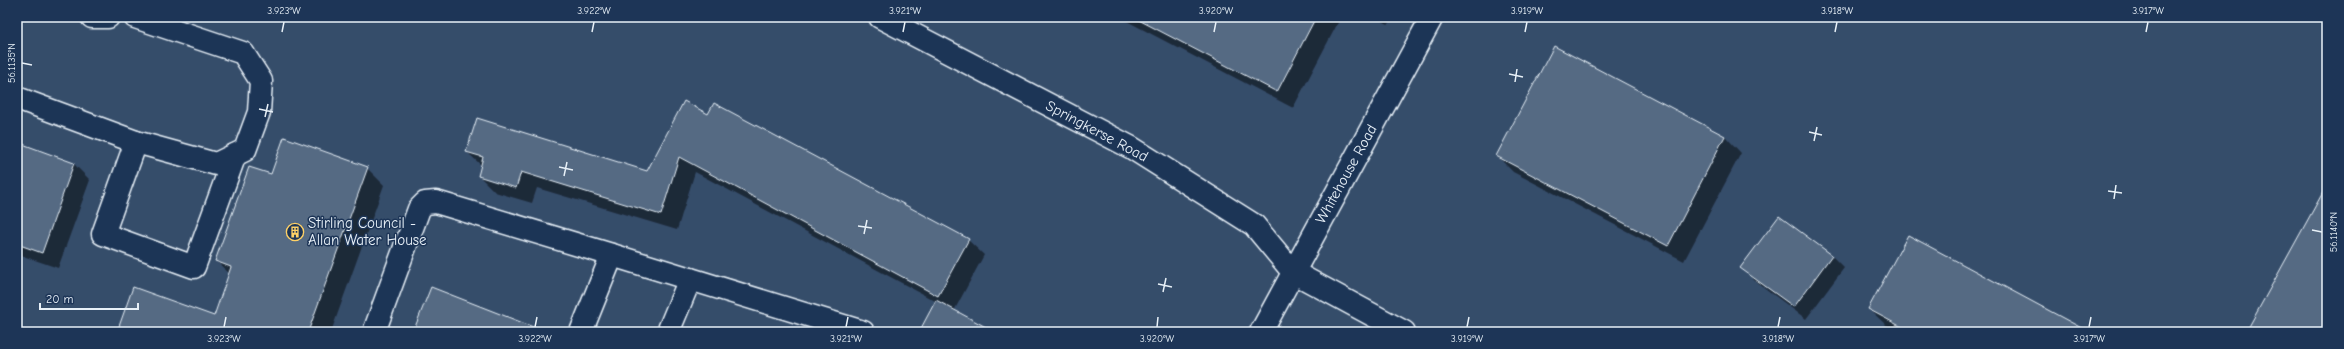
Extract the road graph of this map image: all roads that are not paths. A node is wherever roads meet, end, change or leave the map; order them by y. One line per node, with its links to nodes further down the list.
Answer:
1 (92, 17): 2 (street)
2 (108, 17)
3 (135, 17): 8 (street)
4 (880, 17): 10 (street, Springkerse Road)
5 (1432, 17): 10 (street, Whitehouse Road)
6 (17, 98): 7 (street)
7 (136, 142): 8 (street); 8 (street)
8 (235, 155)
9 (612, 255): 11 (street); 12 (street); 13 (street)
10 (1293, 272): 16 (street, Whitehouse Road); 17 (street)
11 (690, 279): 14 (street); 15 (street)
12 (374, 332)
13 (581, 332)
14 (668, 332)
15 (863, 332)
16 (1261, 332)
17 (1404, 332)

